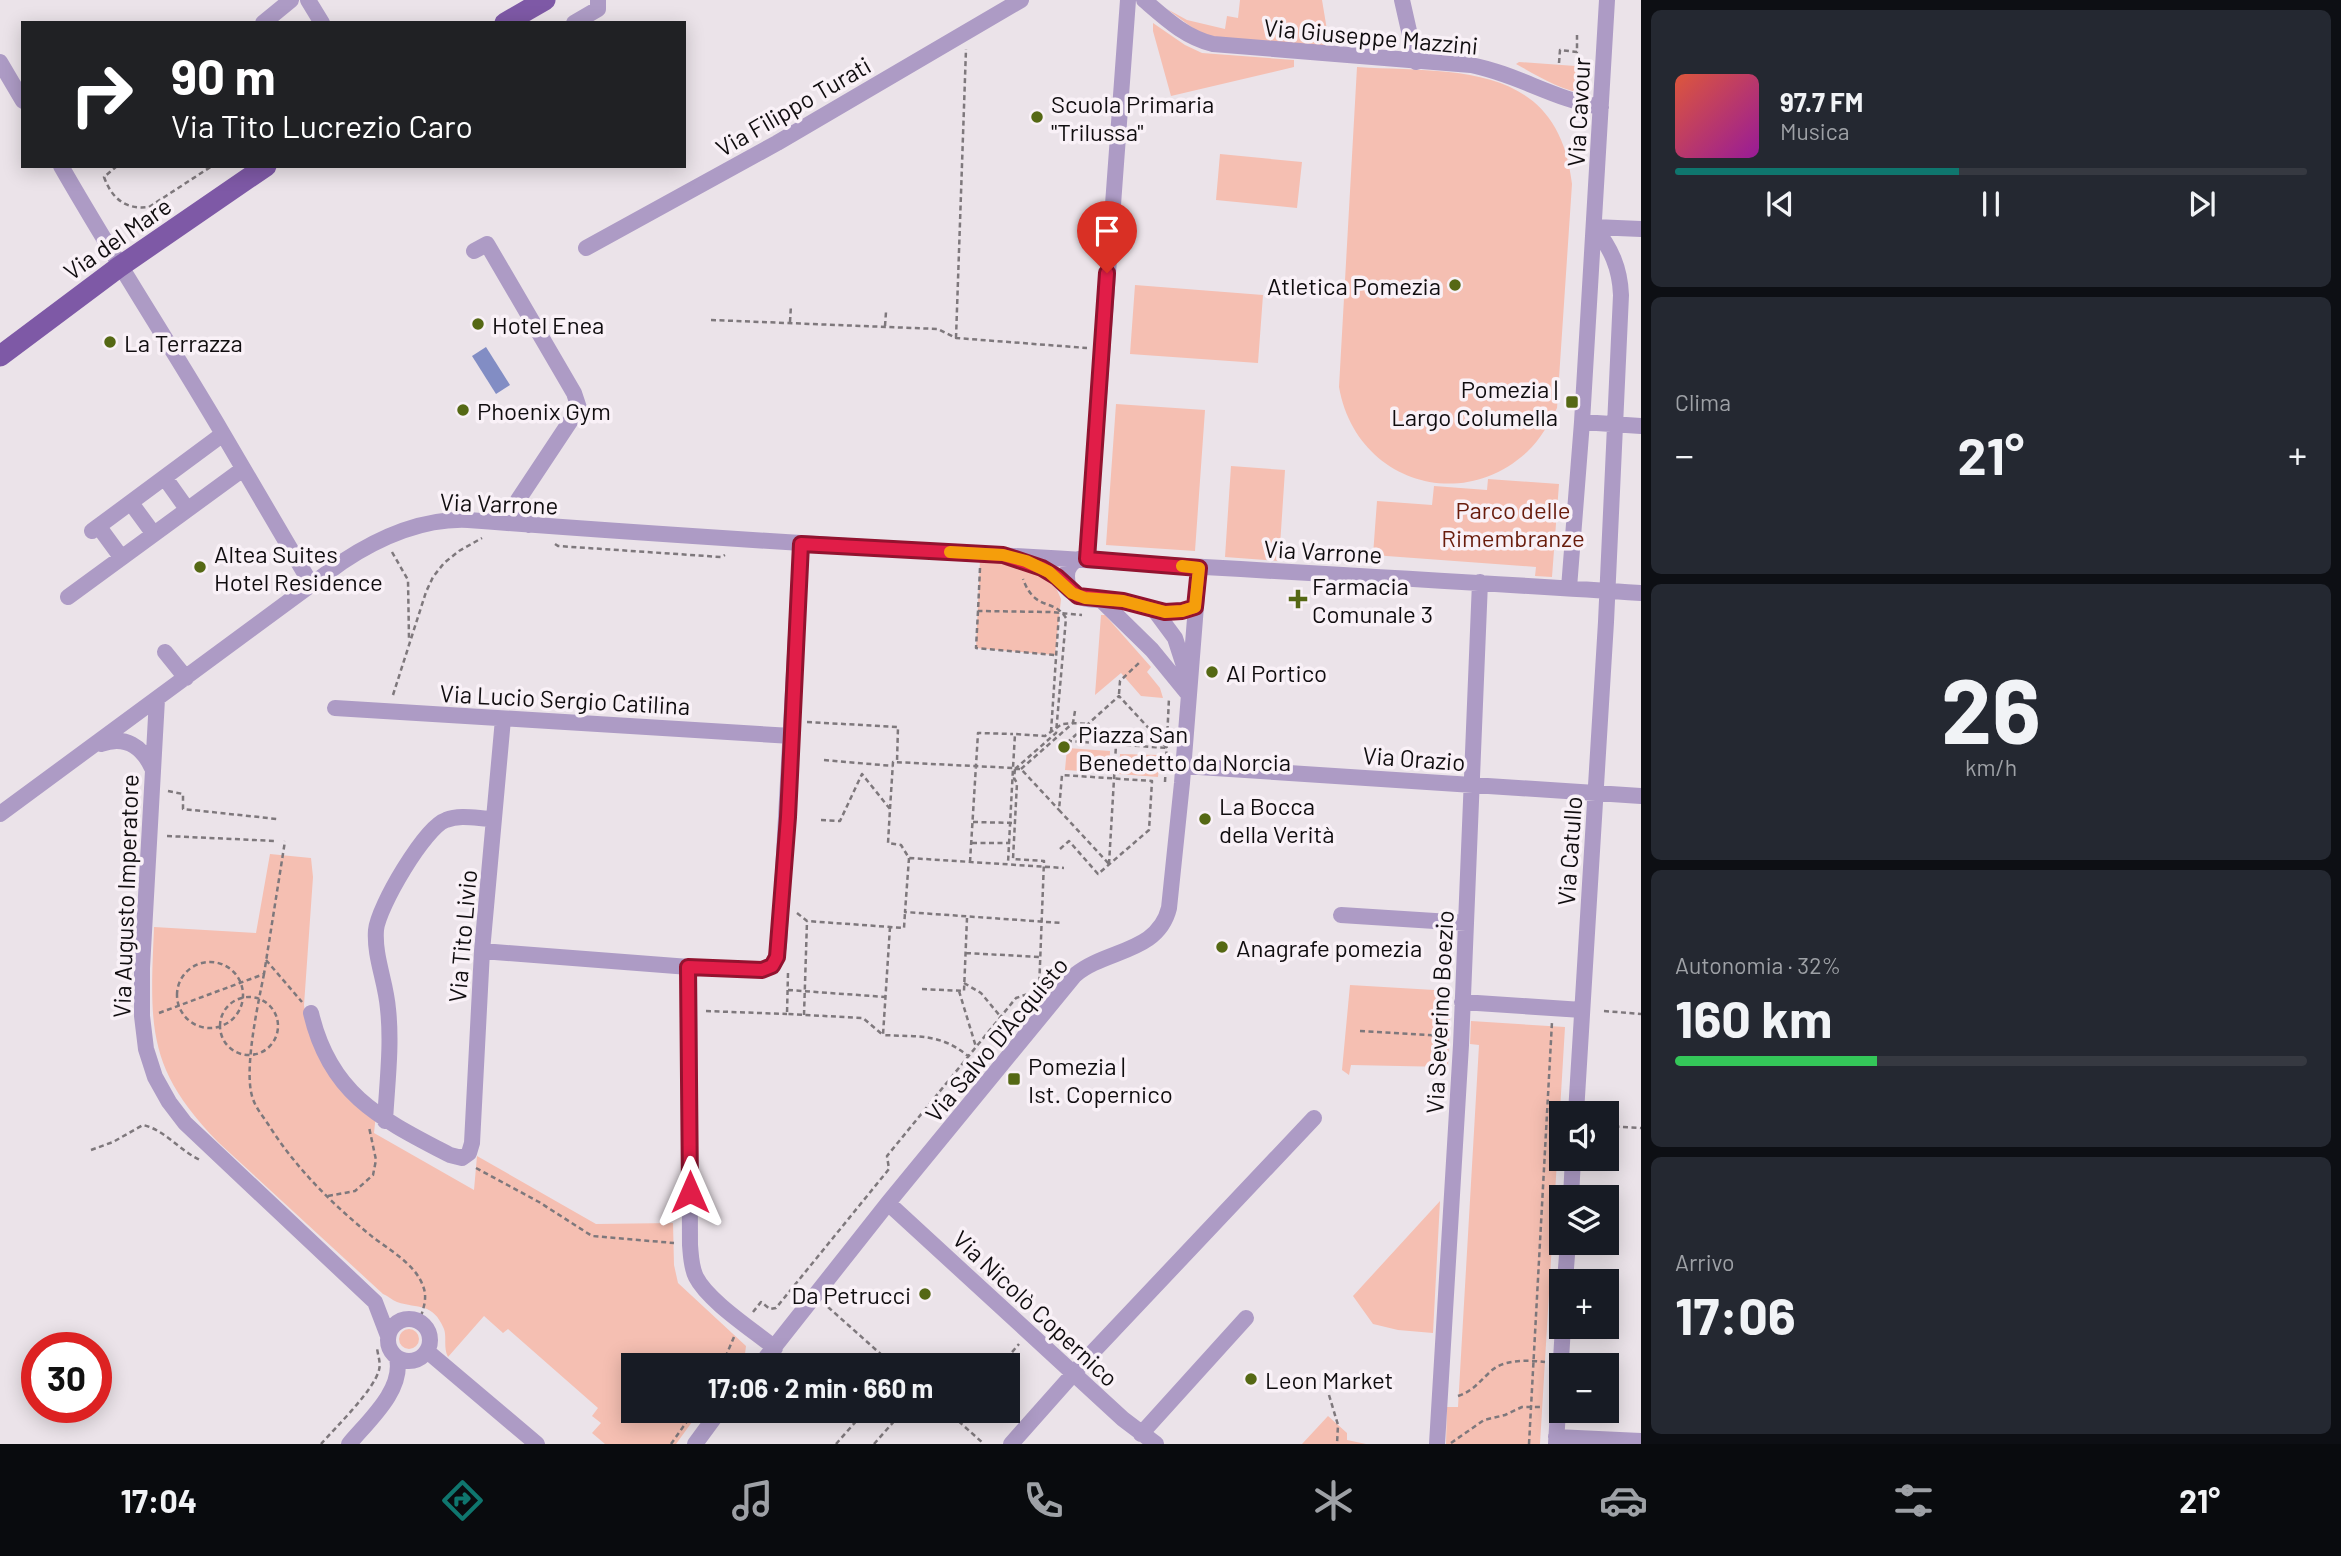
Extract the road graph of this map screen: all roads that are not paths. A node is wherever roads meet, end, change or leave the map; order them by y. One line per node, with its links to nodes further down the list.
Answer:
1 (291, 0): 10 (street)
2 (308, 0): 11 (street)
3 (545, 0): 12 (main road)
4 (1021, 0): 22 (street, Via Filippo Turati)
5 (1128, 0): 39 (street)
6 (1144, 0): 15 (street, Via Giuseppe Mazzini)
7 (1402, 0): 15 (street)
8 (1607, 0): 17 (street, Via Cavour)
9 (601, 10): 13 (street)
10 (265, 21)
11 (321, 21)
12 (508, 21)
13 (578, 21)
14 (0, 62): 16 (street)
15 (1416, 62): 17 (street, Via Giuseppe Mazzini)
16 (21, 98)
17 (1601, 107): 20 (street, Via Cavour)
18 (62, 168): 24 (street)
19 (264, 168): 24 (main road, Via del Mare)
20 (1594, 227): 21 (street); 26 (street, Via Cavour); 27 (street, Via Catullo)
21 (1641, 229)
22 (586, 248)
23 (474, 251): 34 (street)
24 (120, 267): 25 (main road, Via del Mare); 29 (street)
25 (0, 356)
26 (1582, 422): 27 (street); 43 (street, Via Cavour)
27 (1614, 424): 28 (street); 44 (street, Via Catullo)
28 (1641, 426)
29 (223, 434): 30 (street); 31 (street)
30 (243, 469): 33 (street); 42 (street)
31 (165, 478): 32 (street); 33 (street)
32 (131, 503): 35 (street); 38 (street)
33 (187, 509): 35 (street)
34 (529, 525): 36 (street, Via Varrone); 42 (street, Via Varrone)
35 (153, 533): 38 (street)
36 (801, 544): 37 (street, Via Varrone); 57 (street)
37 (1003, 555): 39 (street, Via Varrone); 45 (street, Via Varrone)
38 (121, 557): 47 (street)
39 (1083, 559): 40 (street, Via Varrone); 45 (street)
40 (1199, 568): 41 (street, Via Varrone); 49 (street, Via Salvo D'Acquisto)
41 (1480, 582): 43 (street, Via Varrone); 61 (street, Via Severino Boezio)
42 (312, 584): 52 (street, Via Varrone)
43 (1569, 588): 44 (street, Via Varrone)
44 (1607, 591): 46 (street, Via Varrone); 62 (street, Via Catullo)
45 (1072, 593): 48 (street)
46 (1641, 593)
47 (68, 597)
48 (1101, 600): 50 (street); 53 (street)
49 (1195, 607): 50 (street); 53 (street, Via Salvo D'Acquisto)
50 (1156, 611): 53 (street, Via Salvo D'Acquisto)
51 (165, 652): 52 (street)
52 (186, 678): 54 (street, Via Varrone)
53 (1188, 690): 59 (street, Via Salvo D'Acquisto)
54 (157, 699): 58 (street, Via Varrone); 60 (street, Via Augusto Imperatore)
55 (335, 708): 56 (street, Via Lucio Sergio Catilina)
56 (503, 719): 57 (street, Via Lucio Sergio Catilina); 65 (street, Via Tito Livio)
57 (792, 736): 69 (street)
58 (92, 747): 60 (street); 64 (street, Via Varrone)
59 (1183, 766): 61 (street, Via Orazio); 76 (street, Via Salvo D'Acquisto)
60 (152, 769): 79 (street, Via Augusto Imperatore)
61 (1471, 785): 62 (street, Via Orazio); 67 (street, Via Severino Boezio)
62 (1595, 793): 63 (street, Via Orazio); 71 (street, Via Catullo)
63 (1641, 796)
64 (0, 814)
65 (494, 820): 68 (street, Via Tito Livio); 75 (street)
66 (1341, 915): 67 (street)
67 (1466, 923): 70 (street, Via Severino Boezio)
68 (482, 951): 69 (street); 75 (street, Via Tito Livio)
69 (688, 967): 80 (street)
70 (1462, 1002): 71 (street); 94 (street, Via Severino Boezio)
71 (1582, 1010): 73 (street, Via Catullo)
72 (311, 1013): 75 (street)
73 (1577, 1101)
74 (1314, 1118): 84 (street)
75 (386, 1121)
76 (888, 1203): 80 (street, Via Salvo D'Acquisto); 84 (street, Via Nicolò Copernico)
77 (1245, 1318): 86 (street)
78 (1562, 1339): 87 (street)
79 (382, 1340): 81 (street); 83 (street, Via Augusto Imperatore)
80 (775, 1348): 82 (street, Via Salvo D'Acquisto)
81 (427, 1351): 83 (street); 90 (street)
82 (771, 1353)
83 (397, 1357): 89 (street)
84 (1074, 1374): 86 (street, Via Nicolò Copernico); 92 (street)
85 (710, 1423): 91 (street)
86 (1141, 1434): 93 (street, Via Nicolò Copernico)
87 (1556, 1440): 88 (street)
88 (1641, 1441)
89 (349, 1444)
90 (537, 1444)
91 (695, 1444)
92 (1011, 1444)
93 (1156, 1444)
94 (1437, 1444)

